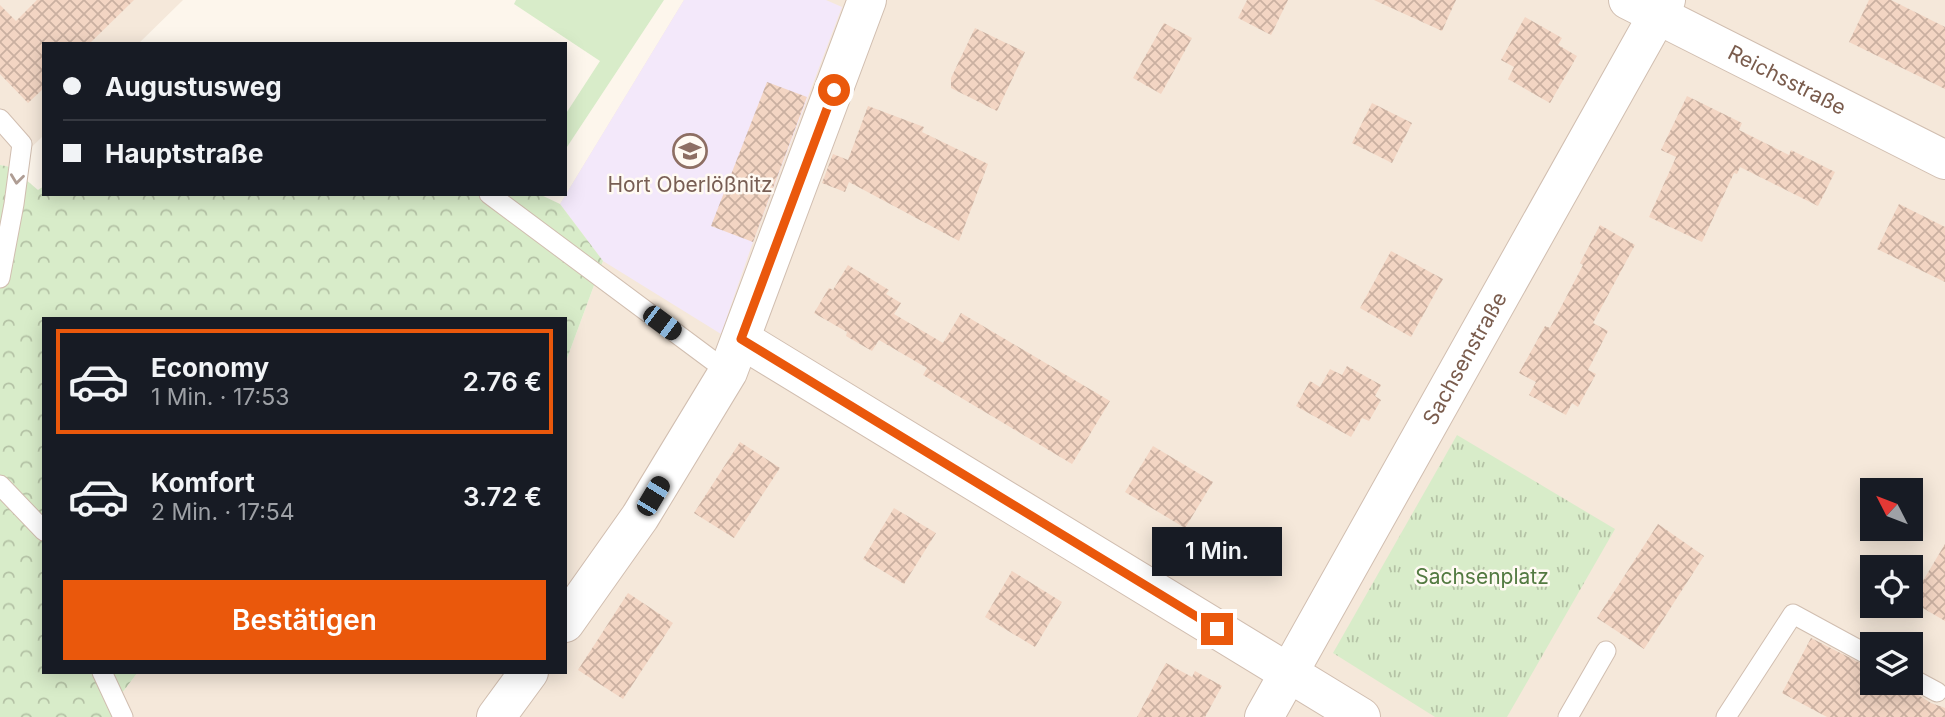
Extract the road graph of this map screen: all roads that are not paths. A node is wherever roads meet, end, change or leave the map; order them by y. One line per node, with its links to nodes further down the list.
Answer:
1 (867, 0): 7 (street)
2 (1650, 5): 4 (street, Reichsstraße); 13 (street, Sachsenstraße)
3 (0, 119): 6 (lane, one-way to 6)
4 (1945, 160)
5 (492, 196): 7 (lane)
6 (0, 278)
7 (735, 355): 10 (street); 13 (street)
8 (0, 485): 9 (lane)
9 (42, 529)
10 (567, 621)
11 (1860, 650): 23 (lane)
12 (1606, 651): 22 (lane)
13 (1289, 673): 20 (street, Sachsenstraße); 21 (street)
14 (103, 674): 18 (lane)
15 (528, 674): 19 (street)
16 (1923, 684): 17 (lane)
17 (1937, 692)
18 (123, 717)
19 (496, 717)
20 (1264, 717)
21 (1361, 717)
22 (1568, 717)
23 (1726, 717)

